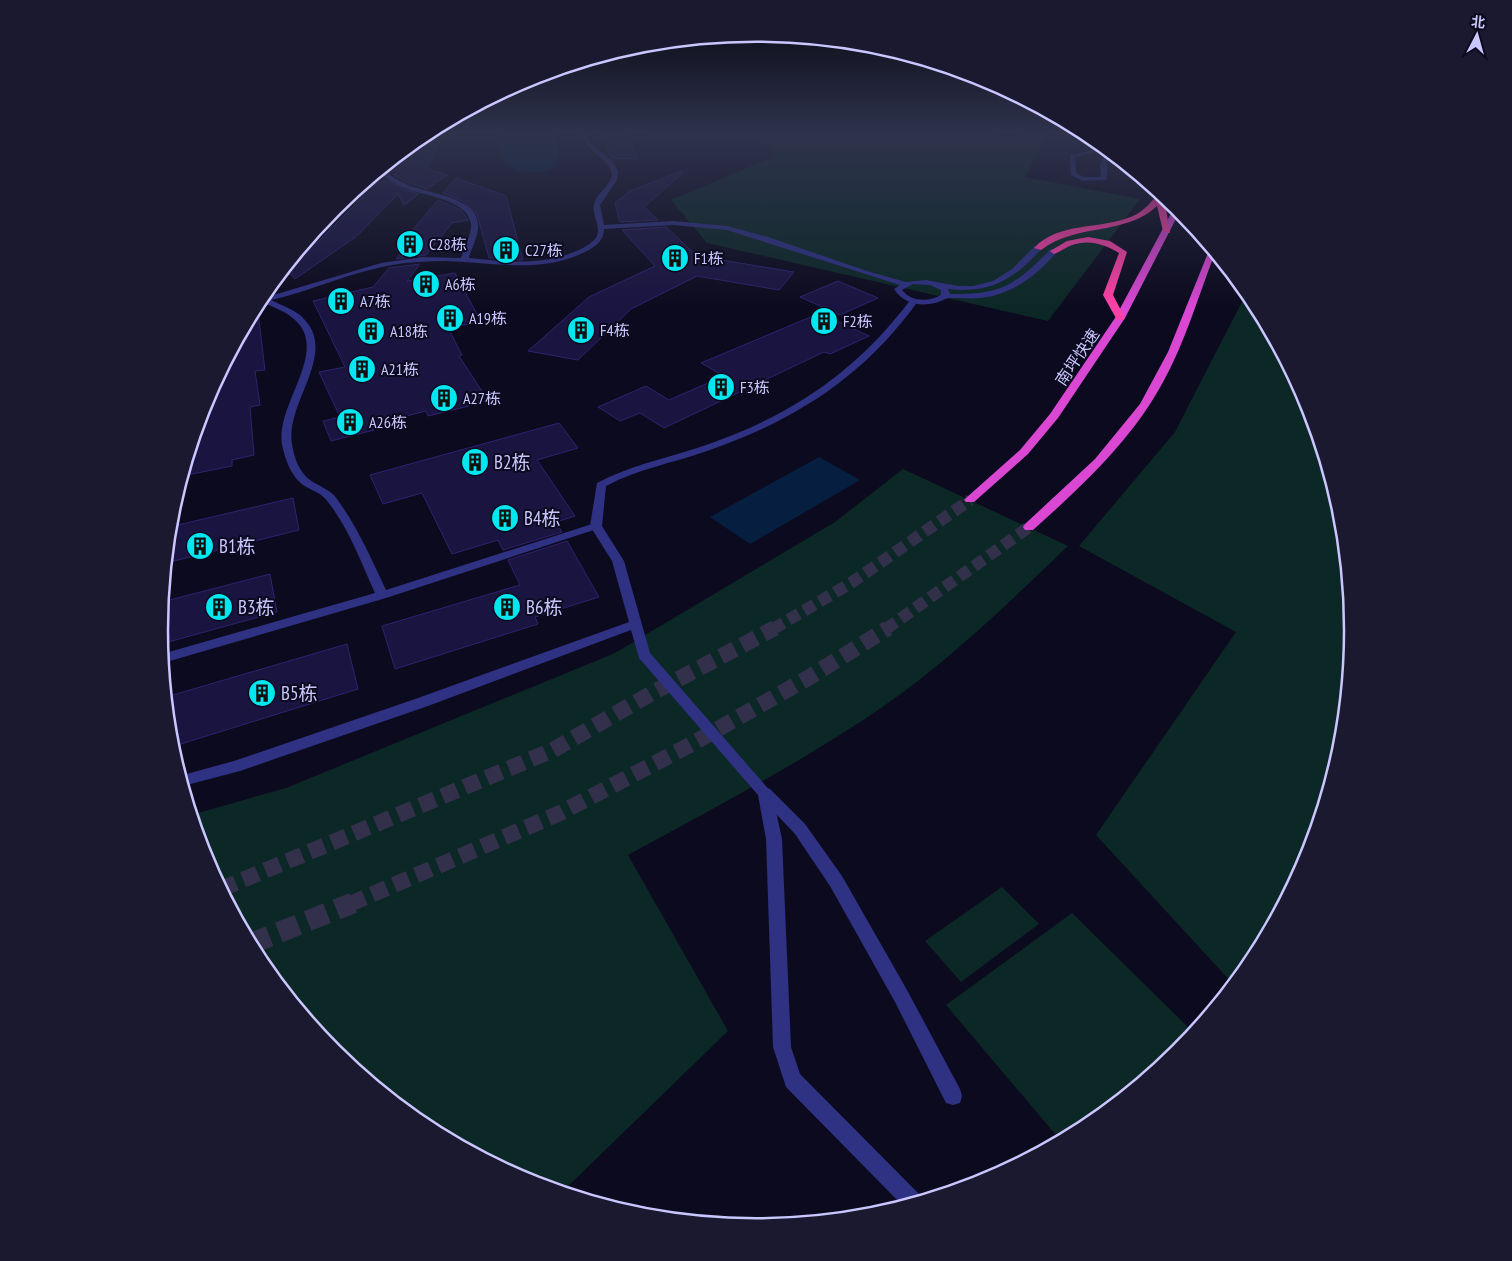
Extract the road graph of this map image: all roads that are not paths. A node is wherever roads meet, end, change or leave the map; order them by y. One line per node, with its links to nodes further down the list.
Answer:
1 (417, 190): 11 (street)
2 (607, 190): 6 (street)
3 (1157, 200): 8 (highway)
4 (1162, 205): 7 (highway)
5 (1174, 217): 7 (highway, 南坪快速)
6 (601, 227): 11 (street); 12 (street)
7 (1167, 231): 18 (highway, 南坪快速)
8 (1038, 248): 13 (street)
9 (1054, 251): 14 (street); 18 (highway)
10 (1209, 257): 21 (highway)
11 (464, 261): 15 (street)
12 (905, 284): 13 (street); 16 (street)
13 (940, 286): 14 (street)
14 (945, 296): 16 (street)
15 (272, 297)
16 (914, 301): 20 (street)
17 (268, 303): 22 (street)
18 (1120, 318): 19 (highway, 南坪快速)
19 (970, 500)
20 (596, 526): 22 (street); 23 (street)
21 (1029, 527)
22 (382, 595): 24 (street)
23 (635, 624): 25 (street); 26 (street)
24 (169, 657)
25 (187, 779)
26 (766, 793): 27 (street); 28 (street)
27 (953, 1096)
28 (909, 1198)

